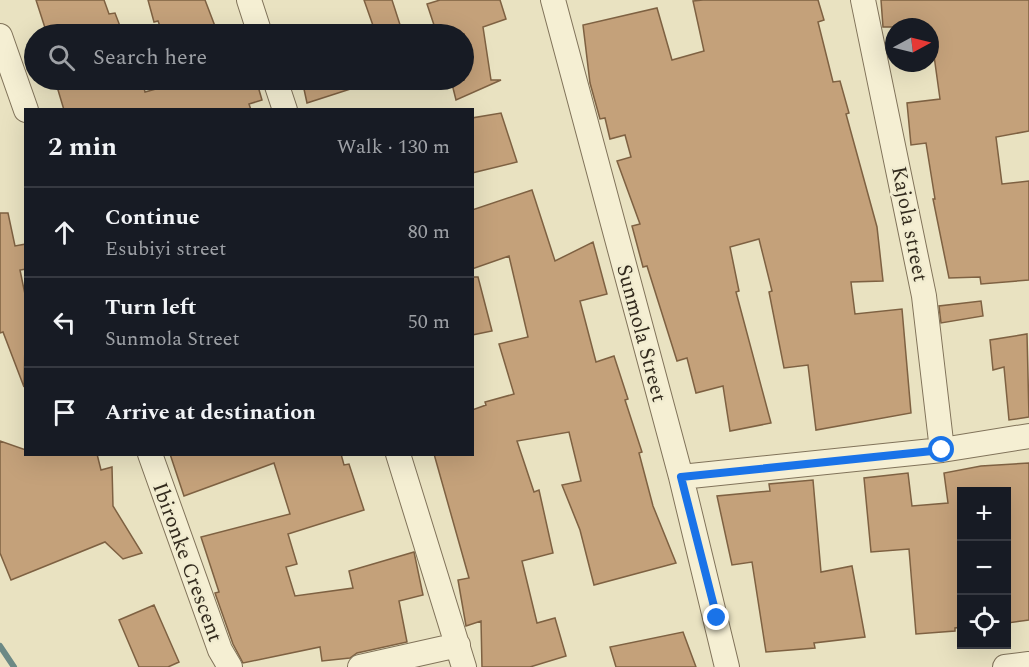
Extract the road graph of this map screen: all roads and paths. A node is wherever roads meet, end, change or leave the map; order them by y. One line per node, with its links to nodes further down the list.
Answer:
1 (249, 0): 4 (street)
2 (553, 0): 13 (street, Sunmola Street)
3 (863, 0): 10 (street, Kajola street)
4 (257, 24)
5 (0, 36): 7 (street)
6 (278, 90): 8 (street)
7 (25, 108)
8 (284, 108)
9 (1029, 436): 10 (street)
10 (942, 450): 13 (street)
11 (151, 456): 16 (street, Ibironke Crescent)
12 (399, 456): 14 (street)
13 (681, 477): 18 (street, Sunmola Street)
14 (461, 656): 17 (street)
15 (1029, 664): 19 (street)
16 (230, 667)
17 (360, 667)
18 (727, 667)
19 (1005, 667)

